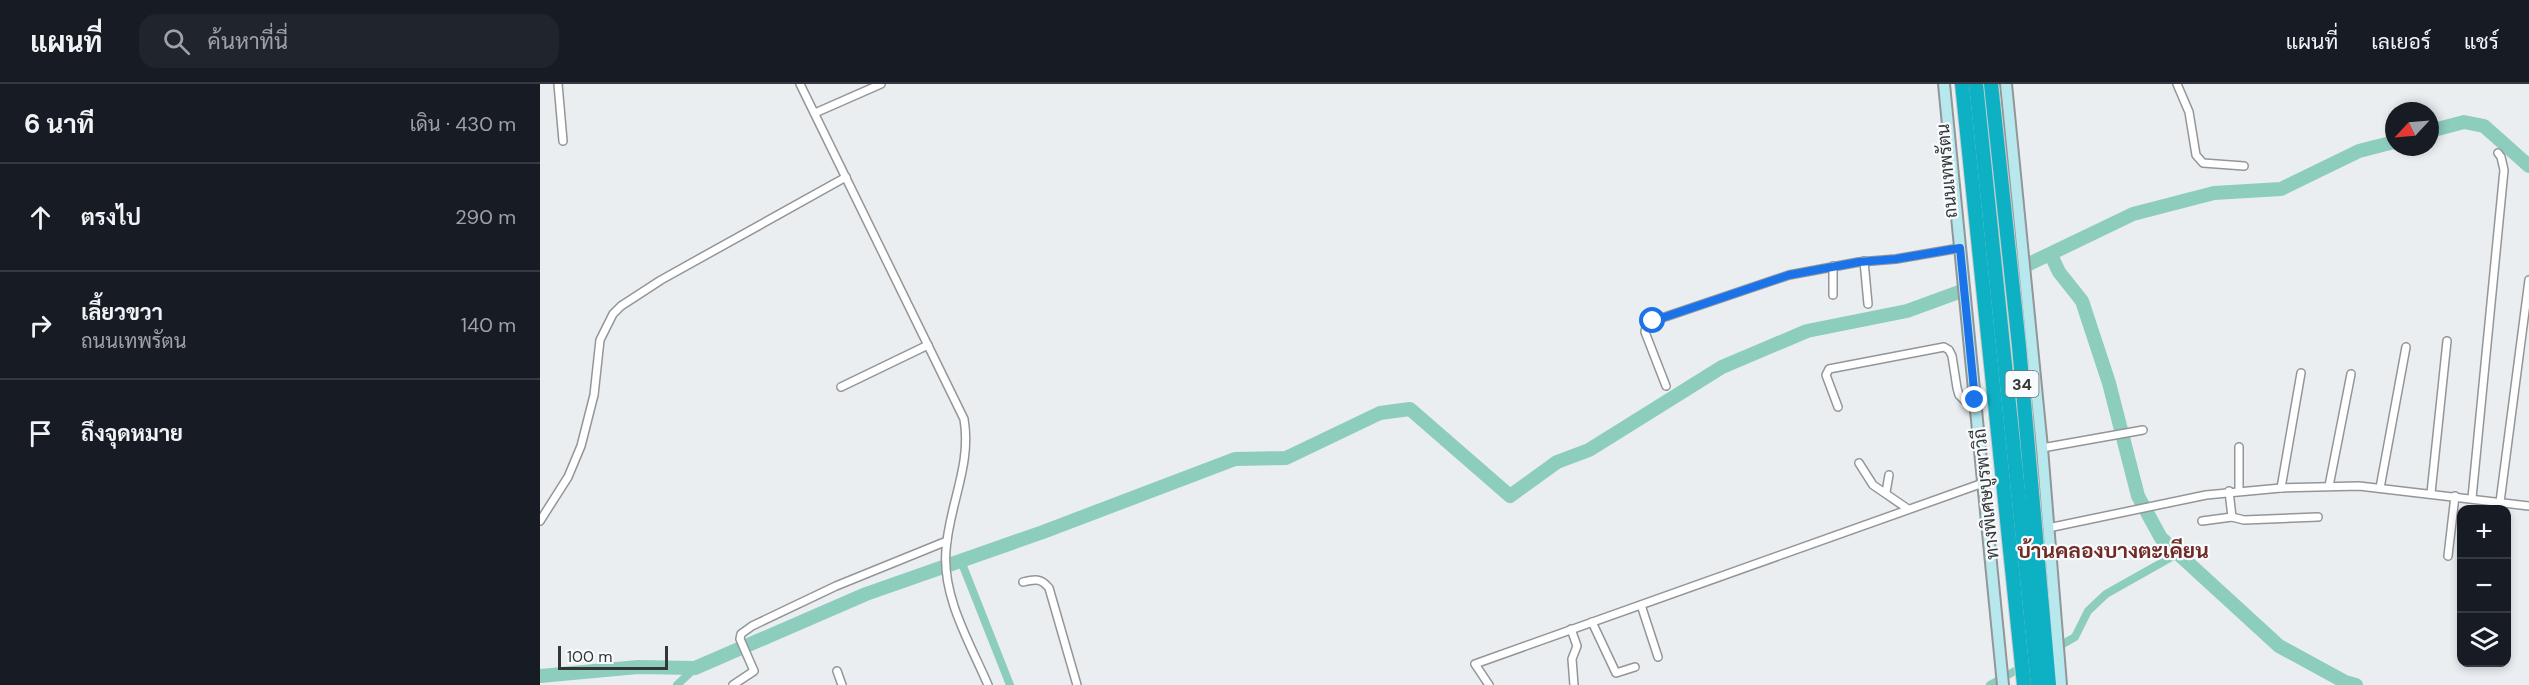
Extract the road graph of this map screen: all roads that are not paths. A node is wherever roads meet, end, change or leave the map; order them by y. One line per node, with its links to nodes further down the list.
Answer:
1 (558, 84): 12 (street)
2 (800, 84): 11 (street)
3 (881, 84): 11 (street)
4 (1944, 84): 16 (main road, ถนนเทพรัตน)
5 (1957, 84): 70 (highway, ถนนเทพรัตน / 34)
6 (1962, 84): 71 (highway, ทางพิเศษบูรพาวิถี)
7 (1976, 84): 72 (highway, ทางพิเศษบูรพาวิถี)
8 (1991, 84): 73 (highway, 34)
9 (2006, 84): 33 (main road, 34)
10 (2177, 84): 14 (street)
11 (814, 113): 15 (street)
12 (563, 141)
13 (2498, 153): 45 (street)
14 (2244, 166)
15 (846, 177): 23 (street); 52 (street)
16 (1960, 248): 17 (street); 29 (main road, ถนนเทพรัตน)
17 (1864, 261): 18 (street); 21 (street)
18 (1833, 266): 20 (street); 27 (street)
19 (2529, 280): 46 (street)
20 (1833, 295)
21 (1868, 304)
22 (2447, 341): 43 (street)
23 (928, 345): 28 (street); 54 (street)
24 (2406, 347): 39 (street)
25 (2301, 373): 38 (street)
26 (2350, 374): 37 (street)
27 (1666, 386)
28 (841, 387)
29 (1975, 400): 30 (street); 36 (main road, ถนนเทพรัตน)
30 (1838, 407)
31 (2143, 430): 33 (street)
32 (2239, 447): 40 (street)
33 (2042, 448): 53 (main road, 34)
34 (1859, 463): 42 (street)
35 (1889, 475): 42 (street)
36 (1983, 483): 48 (street); 69 (main road, ถนนเทพรัตน)
37 (2329, 486): 38 (street); 39 (street)
38 (2281, 488): 40 (street)
39 (2380, 488): 43 (street)
40 (2239, 490): 41 (street)
41 (2229, 491): 49 (street); 53 (street)
42 (1886, 492): 48 (street)
43 (2431, 493): 44 (street)
44 (2455, 496): 45 (street); 55 (street)
45 (2472, 498): 46 (street)
46 (2500, 502): 47 (street)
47 (2529, 506)
48 (1908, 509): 57 (street)
49 (2232, 517): 50 (street); 51 (street)
50 (2318, 517)
51 (2202, 520)
52 (540, 521)
53 (2049, 528): 74 (main road, 34)
54 (947, 541): 63 (street); 65 (street)
55 (2448, 556)
56 (1023, 582): 66 (street)
57 (1641, 605): 58 (street); 60 (street)
58 (1592, 622): 59 (street); 61 (street)
59 (1571, 629): 67 (street); 68 (street)
60 (1658, 657)
61 (1635, 667)
62 (837, 671): 64 (street)
63 (733, 685)
64 (842, 685)
65 (987, 685)
66 (1077, 685)
67 (1489, 685)
68 (1574, 685)
69 (2003, 685)
70 (2016, 685)
71 (2024, 685)
72 (2038, 685)
73 (2049, 685)
74 (2061, 685)

